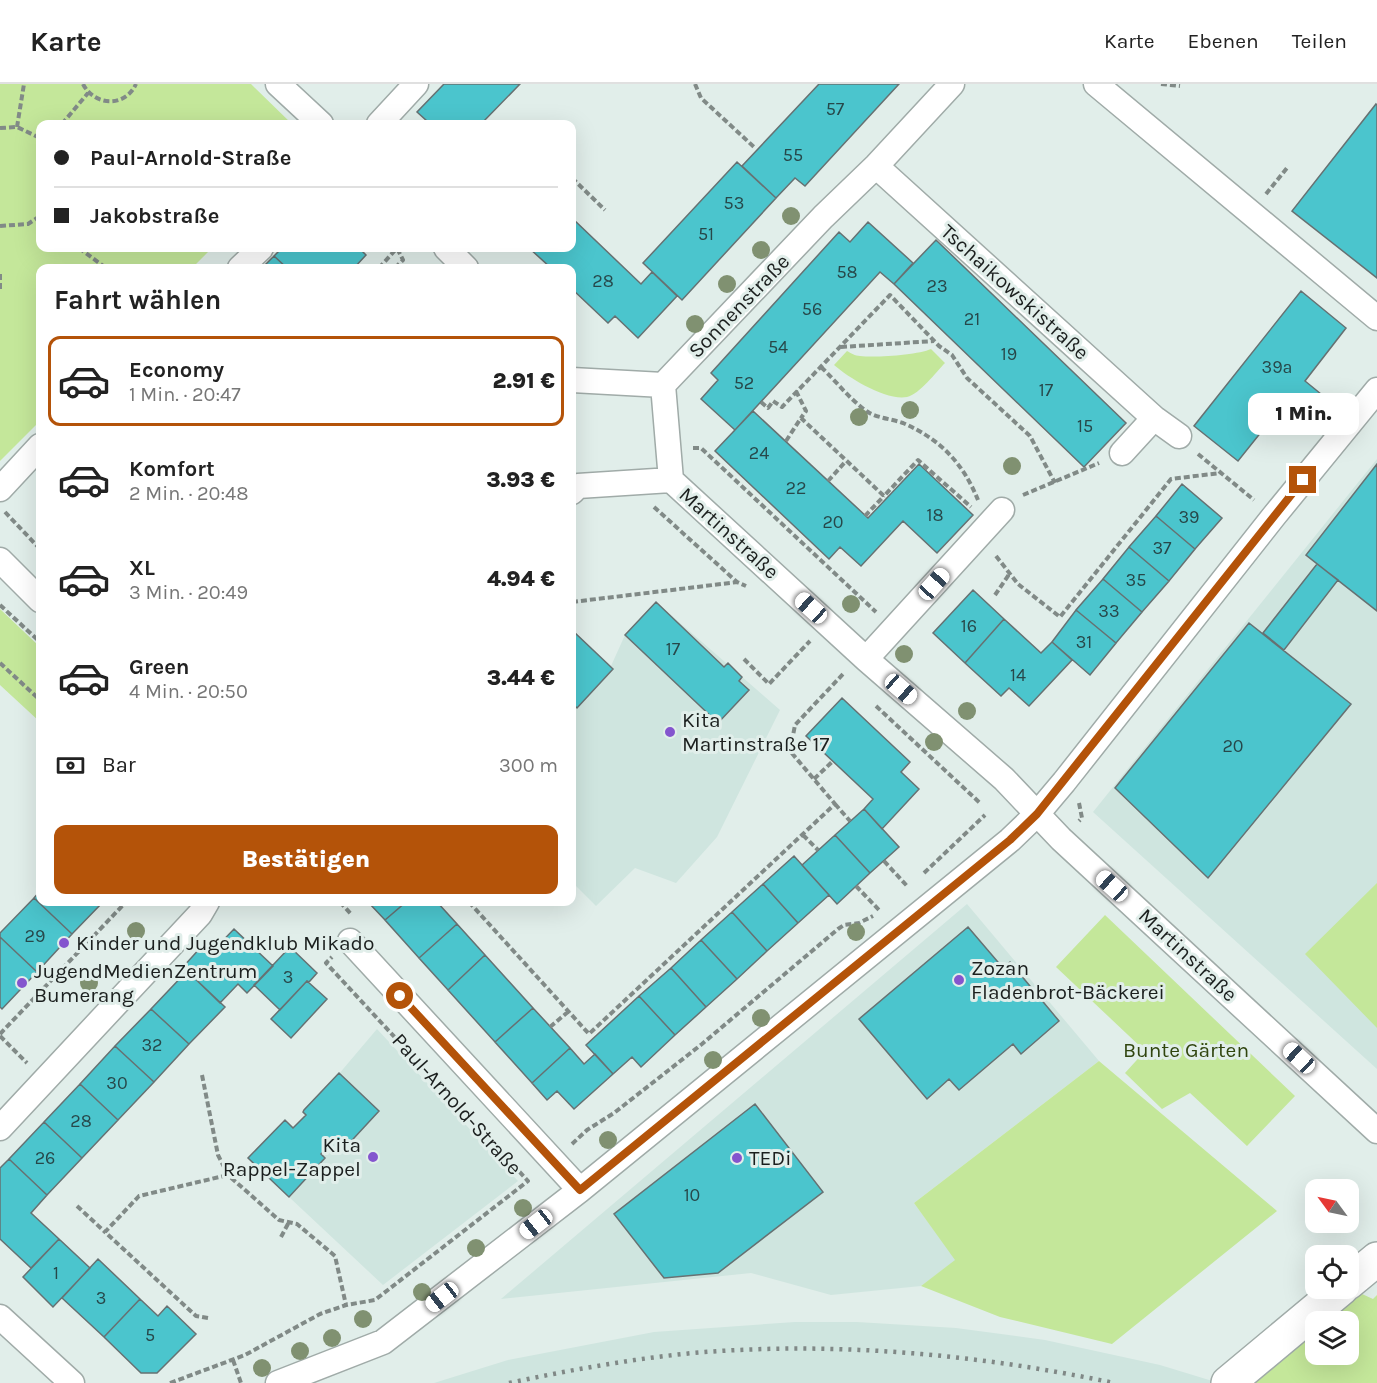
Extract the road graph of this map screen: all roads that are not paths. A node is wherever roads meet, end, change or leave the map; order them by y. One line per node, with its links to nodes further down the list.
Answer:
1 (278, 84): 5 (street)
2 (416, 84): 6 (street)
3 (952, 84): 7 (street, Sonnenstraße)
4 (1096, 84): 12 (street)
5 (317, 120)
6 (383, 120)
7 (876, 166): 14 (street, Sonnenstraße); 16 (street, Tschaikowskistraße)
8 (257, 252): 10 (street)
9 (451, 252): 11 (street)
10 (244, 264)
11 (462, 264)
12 (1377, 318)
13 (576, 380): 14 (street)
14 (663, 385): 20 (street)
15 (1377, 390): 27 (street)
16 (1154, 418): 17 (street, Tschaikowskistraße); 19 (street)
17 (1187, 441)
18 (36, 450): 22 (street)
19 (1122, 453)
20 (671, 480): 21 (street); 26 (street, Martinstraße)
21 (576, 486)
22 (0, 489)
23 (991, 512): 26 (street)
24 (0, 560): 25 (street)
25 (36, 596)
26 (866, 659): 27 (street, Martinstraße)
27 (1037, 814): 31 (street, Martinstraße); 32 (street)
28 (205, 906): 30 (street)
29 (350, 941): 32 (street, Paul-Arnold-Straße)
30 (0, 1128)
31 (1377, 1131)
32 (580, 1190): 38 (street)
33 (1377, 1260): 34 (main road)
34 (1359, 1274)
35 (1329, 1299): 39 (main road)
36 (0, 1317): 37 (street)
37 (72, 1383)
38 (278, 1383)
39 (1228, 1383)

